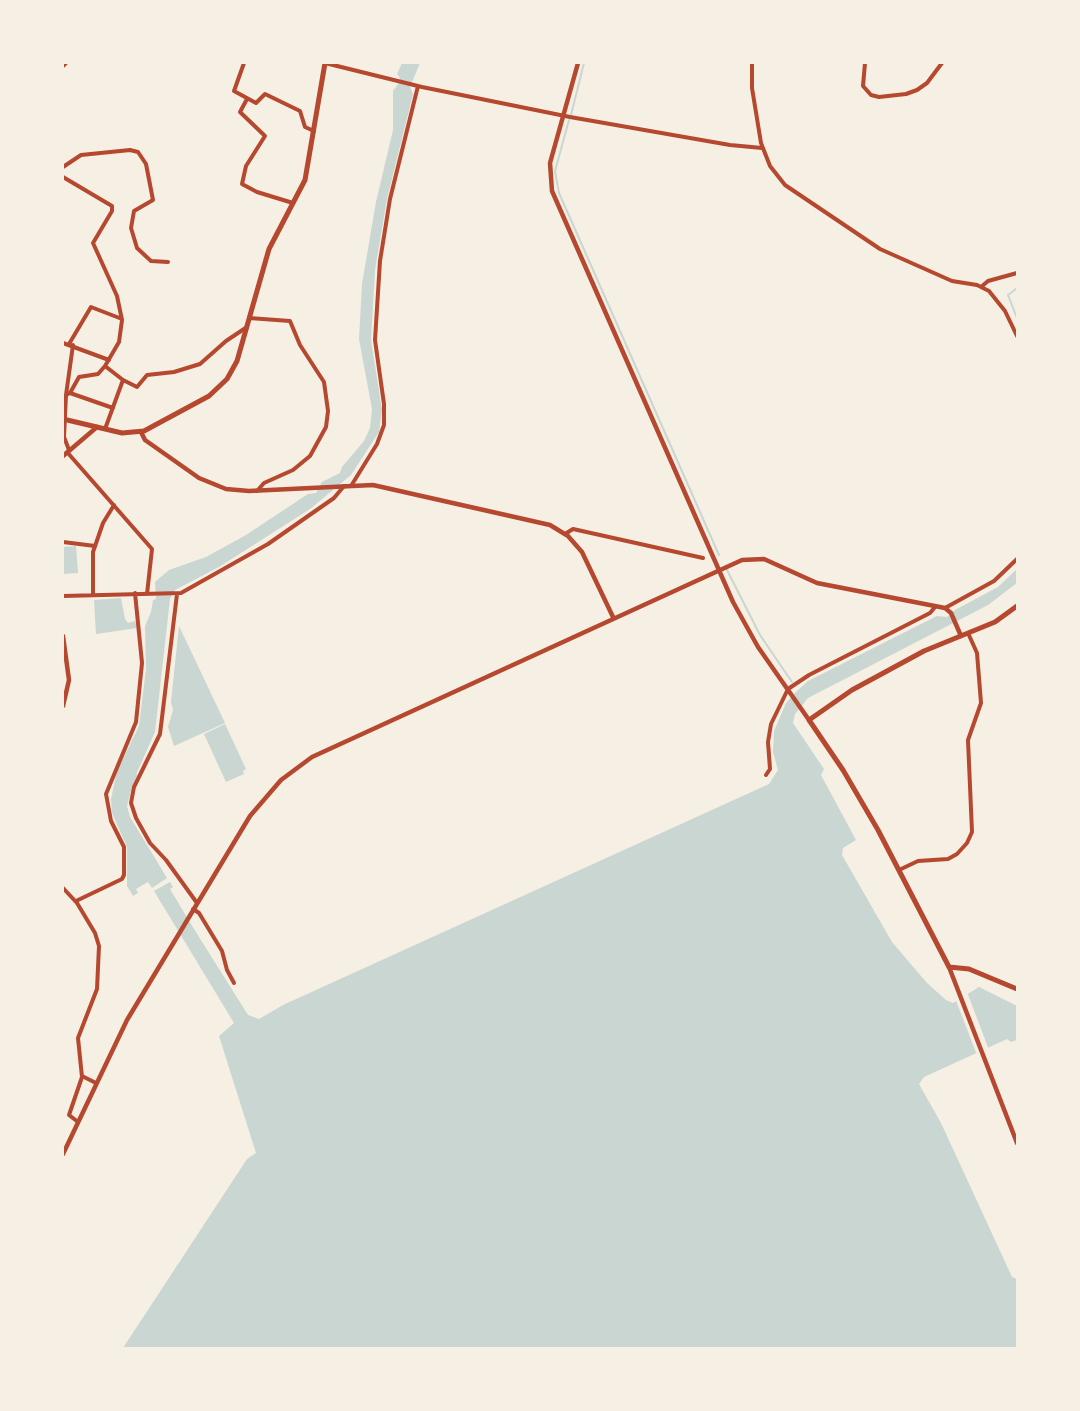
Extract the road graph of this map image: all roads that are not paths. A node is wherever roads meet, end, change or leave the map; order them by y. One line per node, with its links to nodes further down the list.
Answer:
1 (244, 63): 8 (street)
2 (325, 63): 7 (street); 10 (main road)
3 (578, 63): 9 (street)
4 (752, 63): 11 (street)
5 (865, 63): 6 (street)
6 (942, 63)
7 (418, 86): 9 (street); 35 (street)
8 (247, 99): 10 (street); 14 (street)
9 (564, 116): 11 (street); 43 (street)
10 (314, 131): 14 (main road)
11 (762, 148): 17 (street)
12 (63, 167): 15 (street)
13 (63, 177): 19 (street)
14 (294, 203): 18 (main road)
15 (168, 262)
16 (1017, 273): 17 (street)
17 (981, 287): 21 (street)
18 (249, 318): 20 (main road); 36 (street)
19 (122, 320): 23 (street); 24 (street)
20 (247, 327): 26 (street); 32 (main road)
21 (1017, 336)
22 (63, 343): 23 (street)
23 (71, 344): 24 (street); 27 (street)
24 (109, 360): 25 (street)
25 (105, 366): 26 (street); 27 (street)
26 (123, 380): 28 (street)
27 (66, 395): 28 (street); 29 (street)
28 (113, 408): 31 (street)
29 (63, 419): 30 (main road); 33 (street)
30 (97, 427): 31 (main road); 33 (street)
31 (105, 429): 32 (main road)
32 (141, 432): 36 (street)
33 (66, 453): 37 (street)
34 (341, 486): 35 (street); 36 (street); 46 (street)
35 (351, 486): 38 (street)
36 (257, 490)
37 (114, 505): 40 (street); 45 (street)
38 (565, 534): 41 (street); 52 (street)
39 (63, 542): 40 (street)
40 (95, 546): 48 (street)
41 (703, 558)
42 (1017, 559): 51 (street)
43 (719, 569): 49 (street); 52 (street); 56 (street)
44 (135, 594): 45 (street); 48 (street); 62 (street)
45 (149, 594): 46 (street)
46 (176, 595): 63 (street)
47 (63, 596): 48 (street)
48 (93, 596)
49 (935, 606): 51 (street); 56 (street)
50 (1017, 606): 54 (main road)
51 (945, 608): 53 (street)
52 (613, 617): 63 (street)
53 (960, 633): 54 (main road); 58 (main road)
54 (968, 633): 60 (street)
55 (63, 636): 57 (street)
56 (789, 691): 58 (street); 59 (street)
57 (63, 706)
58 (809, 720): 60 (main road)
59 (766, 775)
60 (899, 870): 65 (main road)
61 (63, 888): 62 (street)
62 (76, 902): 68 (street)
63 (197, 903): 64 (street)
64 (192, 910): 66 (street); 69 (street)
65 (949, 967): 67 (main road); 71 (street)
66 (234, 983)
67 (1017, 989)
68 (82, 1076): 69 (street); 70 (street)
69 (96, 1083): 70 (street)
70 (78, 1122): 72 (street)
71 (1017, 1143)
72 (63, 1154)

